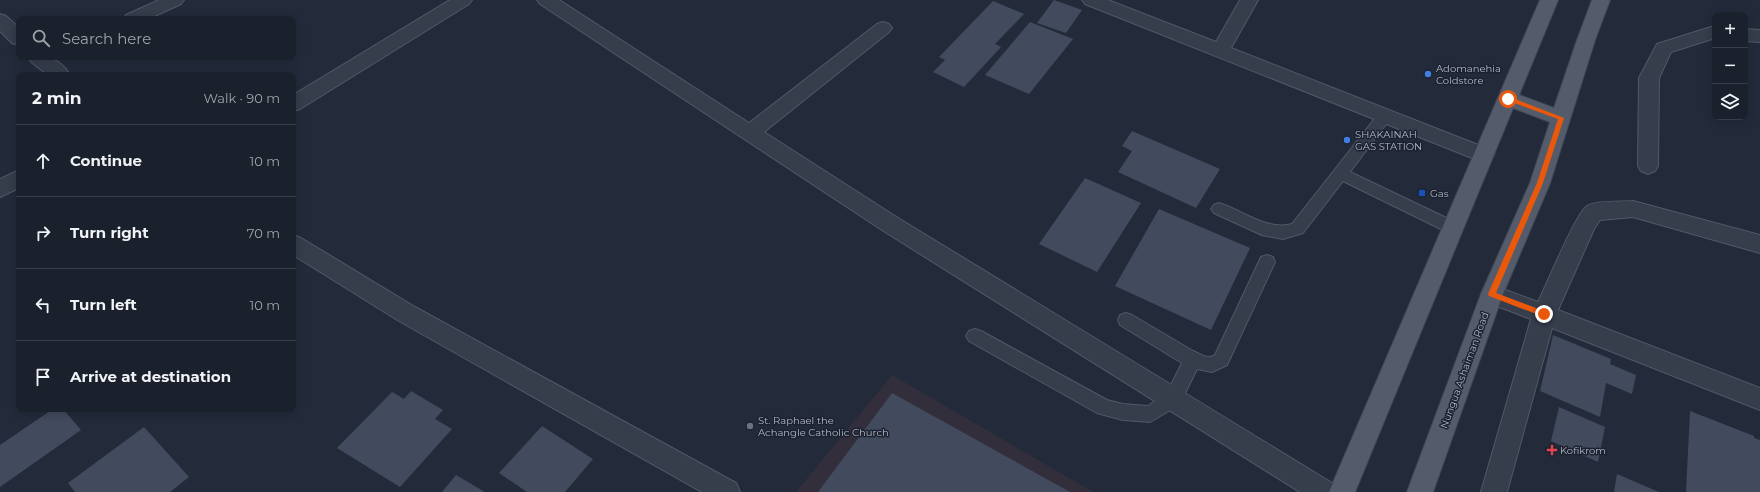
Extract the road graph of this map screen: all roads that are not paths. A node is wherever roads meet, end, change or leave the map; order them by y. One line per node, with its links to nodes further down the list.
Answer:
1 (175, 0): 8 (street)
2 (462, 0): 19 (street)
3 (546, 0): 22 (street)
4 (1091, 0): 15 (street)
5 (1249, 0): 15 (street)
6 (1549, 0): 18 (main road)
7 (1601, 0): 21 (main road, Nungua Ashaiman Road)
8 (139, 16)
9 (0, 20): 13 (street)
10 (883, 28): 22 (street)
11 (1712, 33): 24 (street)
12 (1748, 35): 14 (street)
13 (16, 36)
14 (1760, 36)
15 (1220, 51): 20 (street)
16 (43, 60): 17 (street)
17 (57, 72)
18 (1508, 99): 21 (main road); 23 (main road)
19 (296, 102)
20 (1385, 116): 23 (street); 25 (lane)
21 (1561, 118): 33 (main road, Nungua Ashaiman Road)
22 (750, 133): 38 (street)
23 (1484, 155): 29 (main road)
24 (1648, 166)
25 (1341, 174): 28 (lane); 29 (lane)
26 (16, 180): 27 (street)
27 (0, 189)
28 (1219, 209)
29 (1452, 228): 42 (main road)
30 (1760, 244): 34 (street)
31 (296, 246): 40 (street)
32 (1267, 262): 37 (lane)
33 (1492, 294): 34 (street); 43 (main road, Nungua Ashaiman Road)
34 (1544, 314): 39 (street); 44 (street)
35 (1126, 320): 37 (lane)
36 (975, 336): 38 (lane)
37 (1193, 359): 38 (lane)
38 (1173, 399): 41 (street)
39 (1760, 399)
40 (727, 492)
41 (1323, 492)
42 (1342, 492)
43 (1420, 492)
44 (1494, 492)

